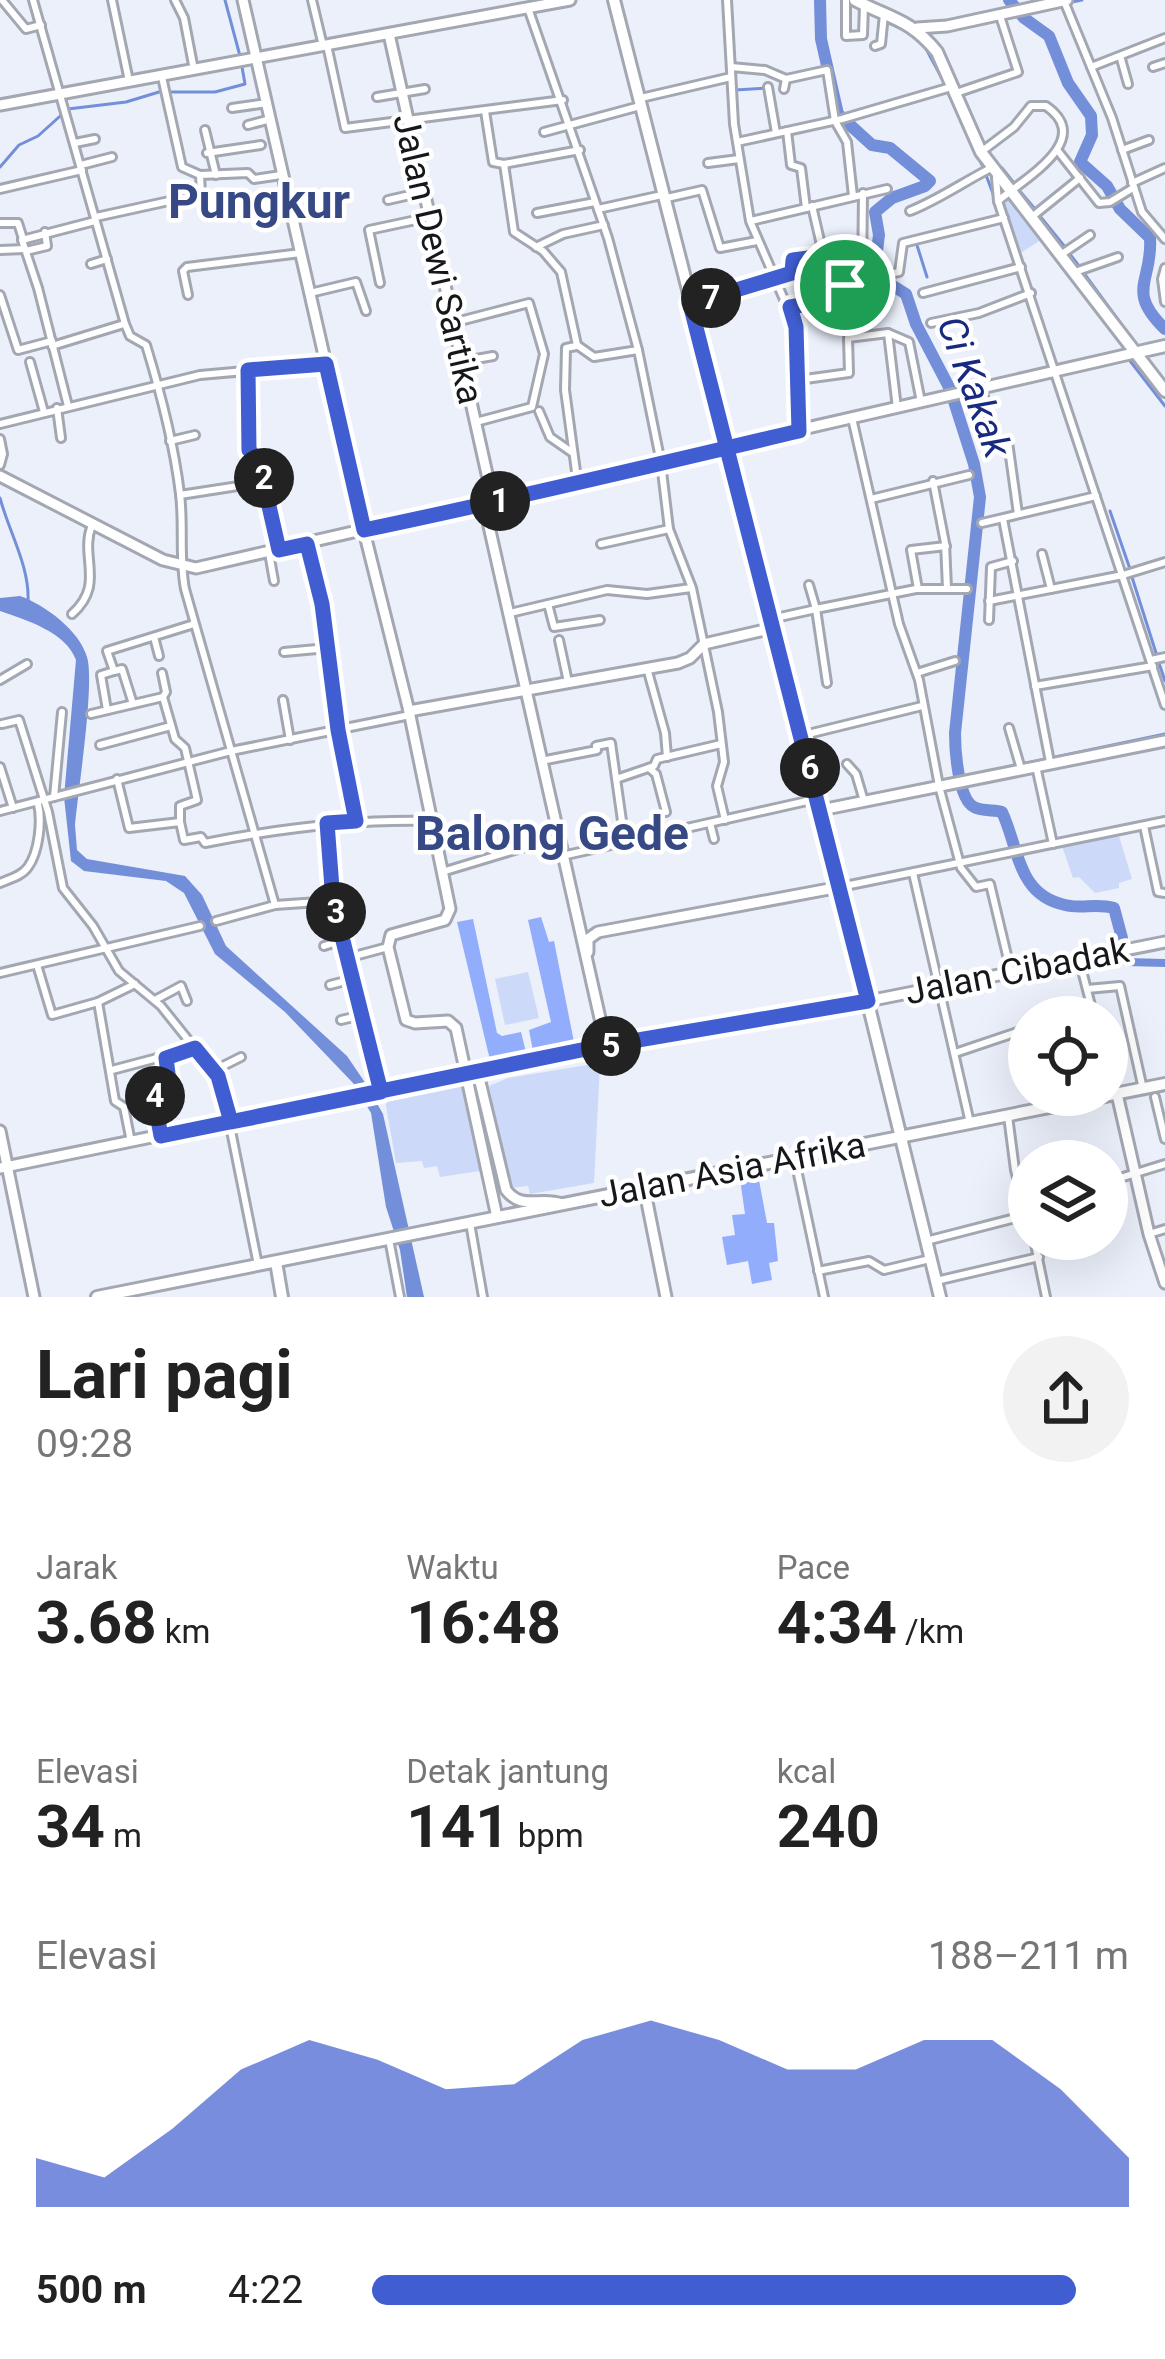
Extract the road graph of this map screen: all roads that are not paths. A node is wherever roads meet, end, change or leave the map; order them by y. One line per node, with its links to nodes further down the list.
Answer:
1 (2, 0): 16 (street)
2 (35, 0): 16 (street)
3 (112, 0): 34 (street)
4 (176, 0): 30 (street)
5 (243, 0): 24 (main road)
6 (312, 0): 21 (street)
7 (570, 0): 11 (main road)
8 (614, 0): 44 (main road)
9 (727, 0): 27 (street)
10 (1065, 0): 14 (main road); 28 (street)
11 (544, 2): 13 (main road)
12 (862, 3): 12 (street); 15 (main road)
13 (528, 8): 19 (main road); 43 (street)
14 (1002, 12): 17 (main road); 39 (street)
15 (884, 14): 18 (main road); 22 (street)
16 (40, 25): 40 (street)
17 (947, 26): 18 (main road); 23 (main road)
18 (917, 28): 23 (main road)
19 (389, 34): 21 (main road); 41 (main road, Jalan Dewi Sartika)
20 (1165, 38): 25 (street)
21 (325, 45): 24 (main road); 50 (street)
22 (874, 46)
23 (937, 52): 39 (main road)
24 (257, 58): 30 (main road); 45 (main road)
25 (1121, 58): 28 (street); 35 (street)
26 (1165, 63): 29 (street)
27 (731, 67): 32 (street); 33 (street)
28 (1091, 67): 64 (street)
29 (1153, 68)
30 (194, 70): 31 (main road)
31 (162, 75): 34 (main road); 75 (street)
32 (730, 77): 44 (street); 60 (street)
33 (786, 79): 38 (street); 51 (street)
34 (128, 82): 40 (main road)
35 (1128, 84)
36 (768, 86): 57 (street)
37 (424, 89): 41 (street)
38 (784, 89)
39 (953, 90): 51 (street); 66 (main road)
40 (62, 94): 46 (main road); 61 (street)
41 (400, 95): 42 (street); 50 (main road, Jalan Dewi Sartika)
42 (376, 98)
43 (563, 100): 48 (street); 53 (street)
44 (639, 102): 53 (street); 88 (main road)
45 (267, 103): 47 (street); 49 (main road)
46 (0, 105)
47 (232, 108)
48 (485, 111): 50 (street); 71 (street)
49 (271, 119): 52 (street); 77 (main road)
50 (405, 120): 83 (main road, Jalan Dewi Sartika)
51 (838, 120): 55 (street); 86 (street)
52 (248, 124)
53 (571, 125): 56 (street); 63 (street)
54 (205, 130): 65 (street)
55 (787, 131): 57 (street); 92 (street)
56 (544, 132)
57 (776, 134): 60 (street)
58 (94, 139): 61 (street)
59 (1149, 140): 64 (street)
60 (737, 142): 69 (street)
61 (74, 143): 72 (street)
62 (261, 145): 65 (street)
63 (580, 150): 71 (street); 91 (street)
64 (1122, 150): 79 (street)
65 (209, 152): 76 (street)
66 (981, 152): 67 (street); 74 (main road)
67 (1058, 152): 78 (street); 82 (street)
68 (112, 157): 72 (street)
69 (739, 159): 70 (street); 99 (street)
70 (708, 163)
71 (504, 164): 109 (street)
72 (81, 167): 80 (street); 98 (street)
73 (1165, 168): 79 (street)
74 (995, 169): 82 (main road); 90 (street); 93 (street)
75 (200, 175): 76 (street); 84 (street)
76 (216, 175): 77 (street)
77 (283, 175): 111 (main road)
78 (1080, 178): 79 (street); 95 (street)
79 (1132, 186): 103 (street)
80 (0, 189)
81 (887, 189): 85 (street)
82 (1012, 189): 90 (street); 95 (main road)
83 (423, 192): 89 (street); 96 (main road, Jalan Dewi Sartika)
84 (200, 194): 87 (street); 98 (street)
85 (863, 194): 86 (street); 120 (street)
86 (853, 196): 92 (street)
87 (229, 197)
88 (663, 197): 91 (street); 107 (street); 133 (main road)
89 (388, 200)
90 (998, 200): 97 (street)
91 (596, 205): 94 (street); 102 (street)
92 (810, 207): 99 (street); 113 (street)
93 (910, 211)
94 (537, 213)
95 (1033, 216): 112 (main road)
96 (430, 218): 122 (street); 136 (main road, Jalan Dewi Sartika)
97 (1004, 218): 117 (street); 120 (street)
98 (96, 219): 104 (street); 115 (street)
99 (750, 221): 107 (street)
100 (1165, 221): 103 (street)
101 (0, 224): 108 (street)
102 (604, 225): 109 (street); 129 (street)
103 (1154, 226): 106 (street)
104 (45, 232): 108 (street); 108 (street)
105 (1090, 235): 112 (street)
106 (1165, 239)
107 (757, 241): 121 (street)
108 (24, 245): 110 (street); 141 (street)
109 (536, 247): 142 (street)
110 (0, 250)
111 (301, 253): 125 (main road); 128 (street)
112 (1064, 253): 119 (main road)
113 (839, 254): 121 (street); 123 (street)
114 (1118, 257): 119 (street)
115 (107, 259): 116 (street); 138 (street)
116 (91, 263)
117 (1019, 268): 124 (street); 126 (street)
118 (1164, 271): 132 (street)
119 (1076, 272): 145 (main road)
120 (867, 279): 123 (street)
121 (776, 281): 133 (street); 134 (street)
122 (380, 283)
123 (845, 285): 131 (street); 134 (street)
124 (1031, 292): 137 (street); 151 (street)
125 (310, 293): 135 (street); 149 (main road)
126 (923, 293)
127 (0, 295): 139 (street)
128 (188, 295)
129 (623, 296): 130 (street); 144 (street)
130 (610, 300)
131 (849, 300)
132 (1165, 302)
133 (690, 304): 170 (main road)
134 (790, 308): 152 (street)
135 (366, 311)
136 (456, 322): 147 (main road, Jalan Dewi Sartika); 163 (street)
137 (931, 323)
138 (125, 324): 141 (street); 153 (street)
139 (4, 327): 141 (street)
140 (888, 335): 152 (street); 156 (street); 158 (street)
141 (52, 344): 157 (street)
142 (577, 346): 144 (street); 171 (street)
143 (1165, 346): 145 (main road)
144 (638, 350): 172 (street)
145 (1134, 353): 151 (main road); 155 (main road)
146 (493, 356): 147 (street)
147 (465, 361): 163 (main road, Jalan Dewi Sartika)
148 (30, 362): 161 (street)
149 (326, 364): 150 (street); 188 (main road)
150 (248, 370): 153 (street); 176 (street)
151 (1056, 371): 154 (main road); 180 (street)
152 (798, 381): 165 (street)
153 (158, 386): 157 (street); 169 (street)
154 (981, 388): 156 (main road); 183 (street)
155 (1165, 391)
156 (921, 401): 158 (main road)
157 (68, 406): 159 (street)
158 (897, 408): 162 (main road)
159 (57, 409): 161 (street); 167 (street)
160 (539, 411): 171 (street)
161 (44, 412): 164 (street)
162 (852, 418): 165 (main road); 181 (street)
163 (475, 423): 182 (main road, Jalan Dewi Sartika)
164 (0, 424)
165 (799, 431): 170 (main road)
166 (195, 435): 169 (street)
167 (61, 438)
168 (0, 439): 173 (street)
169 (170, 441): 179 (street)
170 (725, 448): 172 (main road); 214 (main road)
171 (573, 453): 178 (street)
172 (661, 464): 178 (main road); 187 (street)
173 (0, 465)
174 (969, 475): 177 (street)
175 (0, 476): 186 (main road)
176 (264, 482): 179 (street); 192 (street)
177 (933, 482): 181 (street); 191 (street)
178 (578, 483): 182 (main road)
179 (180, 495): 196 (street)
180 (1096, 496): 183 (street); 197 (street)
181 (872, 499): 205 (street)
182 (484, 504): 188 (main road); 211 (main road)
183 (1018, 514): 184 (street)
184 (1003, 519): 185 (street); 194 (street)
185 (982, 523)
186 (93, 525): 196 (main road); 210 (street)
187 (669, 529): 190 (street); 201 (street)
188 (364, 530): 189 (main road); 245 (main road)
189 (307, 544): 192 (main road); 219 (street)
190 (601, 544)
191 (946, 546): 200 (street); 202 (street)
192 (274, 552): 196 (main road); 198 (street)
193 (1042, 554): 204 (street)
194 (1013, 561): 206 (street); 207 (street)
195 (1165, 562): 197 (street)
196 (181, 567): 215 (street)
197 (1126, 574): 204 (street); 226 (street)
198 (274, 581)
199 (809, 585): 209 (street)
200 (947, 587): 202 (street); 203 (street)
201 (692, 588): 208 (street); 218 (street)
202 (918, 589): 205 (street)
203 (967, 589)
204 (1051, 589): 206 (street)
205 (893, 593): 209 (street); 231 (street)
206 (1021, 596): 207 (street); 235 (street)
207 (988, 601): 213 (street)
208 (548, 604): 211 (street); 212 (street)
209 (816, 609): 214 (street); 234 (street)
210 (72, 614)
211 (507, 614): 236 (main road)
212 (600, 620)
213 (988, 620)
214 (772, 623): 218 (main road); 251 (main road)
215 (194, 624): 216 (street); 256 (street)
216 (153, 635): 221 (street); 229 (street)
217 (559, 640): 233 (street)
218 (704, 644): 223 (main road); 224 (street)
219 (328, 648): 220 (street); 250 (street)
220 (284, 652)
221 (159, 656)
222 (1165, 657): 226 (street)
223 (690, 658): 224 (street); 228 (main road)
224 (707, 658): 254 (street)
225 (955, 662): 231 (street)
226 (1152, 663): 235 (street); 237 (street)
227 (27, 664): 232 (street)
228 (647, 668): 233 (main road); 257 (street)
229 (114, 670): 240 (street); 243 (street)
230 (162, 673): 238 (street)
231 (917, 673): 242 (street)
232 (0, 680)
233 (568, 682): 236 (main road)
234 (827, 683)
235 (1035, 686): 258 (street)
236 (524, 688): 245 (main road); 259 (main road)
237 (1163, 690): 241 (street)
238 (163, 697): 240 (street); 248 (street)
239 (283, 700): 252 (street)
240 (133, 704): 243 (street)
241 (1165, 705)
242 (922, 706): 251 (street); 268 (street)
243 (107, 710): 246 (street)
244 (62, 712): 269 (street)
245 (410, 713): 250 (street); 277 (main road)
246 (91, 714)
247 (2, 722): 269 (street)
248 (171, 726): 255 (street); 260 (street)
249 (1009, 728): 262 (street)
250 (338, 730): 252 (street); 276 (street)
251 (801, 736): 271 (main road)
252 (290, 740): 256 (street)
253 (1165, 741): 258 (main road)
254 (721, 744): 257 (street); 275 (street)
255 (100, 745)
256 (231, 752): 260 (street); 283 (street)
257 (667, 757): 265 (street)
258 (1049, 760): 263 (main road)
259 (541, 761): 267 (street); 284 (main road)
260 (188, 762): 266 (street); 279 (street)
261 (847, 764): 270 (street)
262 (1020, 765): 263 (main road); 268 (main road)
263 (1036, 766): 287 (street)
264 (0, 767): 272 (street)
265 (649, 768): 267 (street); 274 (street)
266 (116, 778): 269 (street); 279 (street)
267 (619, 778): 286 (street)
268 (939, 786): 270 (main road); 289 (street)
269 (49, 798): 272 (street); 292 (street); 304 (street)
270 (864, 801): 271 (main road)
271 (820, 804): 275 (street); 293 (main road)
272 (13, 808): 273 (street)
273 (0, 811)
274 (666, 812)
275 (725, 820): 281 (street)
276 (356, 821): 277 (street); 280 (street)
277 (430, 821): 290 (main road)
278 (1165, 821): 282 (street)
279 (180, 822): 283 (street)
280 (327, 823): 283 (street); 295 (street)
281 (710, 823): 285 (street); 286 (street)
282 (1144, 826): 287 (street); 294 (street)
283 (254, 832): 296 (street)
284 (558, 837): 288 (main road); 290 (street)
285 (713, 839)
286 (625, 842): 288 (street)
287 (1053, 844): 289 (street)
288 (562, 856): 298 (main road)
289 (960, 864): 291 (street); 308 (street)
290 (442, 872): 303 (main road)
291 (913, 873): 293 (street); 313 (street)
292 (0, 883)
293 (839, 883): 298 (main road); 315 (main road); 319 (main road)
294 (1165, 893)
295 (333, 901): 296 (street); 300 (street)
296 (275, 905): 297 (street)
297 (217, 922)
298 (578, 925): 315 (main road)
299 (200, 926): 304 (street)
300 (343, 940): 302 (street); 305 (street)
301 (1165, 942): 306 (main road, Jalan Cibadak)
302 (324, 946)
303 (388, 947): 305 (street); 332 (main road)
304 (106, 950): 307 (street); 311 (street)
305 (347, 958): 310 (street)
306 (1079, 959): 308 (main road, Jalan Cibadak); 314 (street)
307 (37, 964): 309 (street); 320 (street)
308 (1011, 972): 313 (main road, Jalan Cibadak)
309 (0, 973)
310 (352, 979): 312 (street); 321 (street)
311 (135, 984): 317 (street); 320 (street)
312 (330, 985)
313 (938, 987): 319 (main road, Jalan Cibadak); 326 (street)
314 (1087, 989): 316 (street); 334 (street)
315 (595, 992): 324 (main road)
316 (1089, 996)
317 (154, 1000): 318 (street); 325 (street)
318 (187, 1001)
319 (868, 1001): 324 (street); 346 (main road)
320 (98, 1002): 330 (street)
321 (362, 1015): 322 (street); 335 (street)
322 (341, 1020)
323 (1008, 1035): 326 (street)
324 (599, 1047): 331 (main road)
325 (195, 1048): 327 (street); 342 (street)
326 (956, 1053): 343 (street)
327 (166, 1058): 330 (street); 337 (street)
328 (241, 1058): 329 (street)
329 (220, 1067)
330 (112, 1070): 349 (street)
331 (483, 1072): 332 (main road); 356 (main road, Jalan Asia Afrika)
332 (465, 1075): 335 (main road); 357 (main road)
333 (1165, 1084): 334 (main road, Jalan Asia Afrika)
334 (1143, 1089): 336 (main road, Jalan Asia Afrika)
335 (378, 1092): 342 (main road)
336 (1128, 1092)
337 (155, 1096): 339 (street); 345 (street)
338 (1155, 1097): 347 (street)
339 (131, 1101)
340 (1008, 1116): 343 (main road, Jalan Asia Afrika); 348 (street)
341 (1117, 1116): 353 (main road)
342 (231, 1122): 345 (main road); 368 (street)
343 (970, 1123): 346 (main road, Jalan Asia Afrika)
344 (0, 1131): 352 (main road)
345 (161, 1136): 349 (main road)
346 (902, 1136): 350 (main road, Jalan Asia Afrika); 363 (main road)
347 (1165, 1139)
348 (1011, 1140)
349 (131, 1142): 352 (main road)
350 (795, 1157): 355 (main road, Jalan Asia Afrika); 369 (street)
351 (1165, 1164): 353 (street)
352 (4, 1167): 373 (main road)
353 (1135, 1174): 354 (street); 361 (main road)
354 (1128, 1176)
355 (644, 1187): 356 (main road, Jalan Asia Afrika); 378 (main road)
356 (562, 1204): 357 (main road, Jalan Asia Afrika)
357 (497, 1217): 359 (main road, Jalan Asia Afrika)
358 (1008, 1217): 363 (street)
359 (470, 1223): 362 (main road, Jalan Asia Afrika); 377 (street)
360 (1165, 1229): 361 (street)
361 (1149, 1234): 371 (main road)
362 (389, 1239): 367 (main road, Jalan Asia Afrika); 376 (street)
363 (926, 1241): 364 (main road)
364 (931, 1259): 369 (street); 370 (main road)
365 (1026, 1260): 370 (street)
366 (1040, 1260): 372 (street)
367 (275, 1262): 368 (main road, Jalan Asia Afrika); 375 (main road)
368 (258, 1265): 374 (main road, Jalan Asia Afrika)
369 (818, 1271): 379 (street)
370 (936, 1281): 380 (main road)
371 (1165, 1283)
372 (1046, 1295): 381 (street)
373 (34, 1297)
374 (97, 1297)
375 (282, 1297)
376 (400, 1297)
377 (483, 1297)
378 (666, 1297)
379 (824, 1297)
380 (940, 1297)
381 (1032, 1297)

